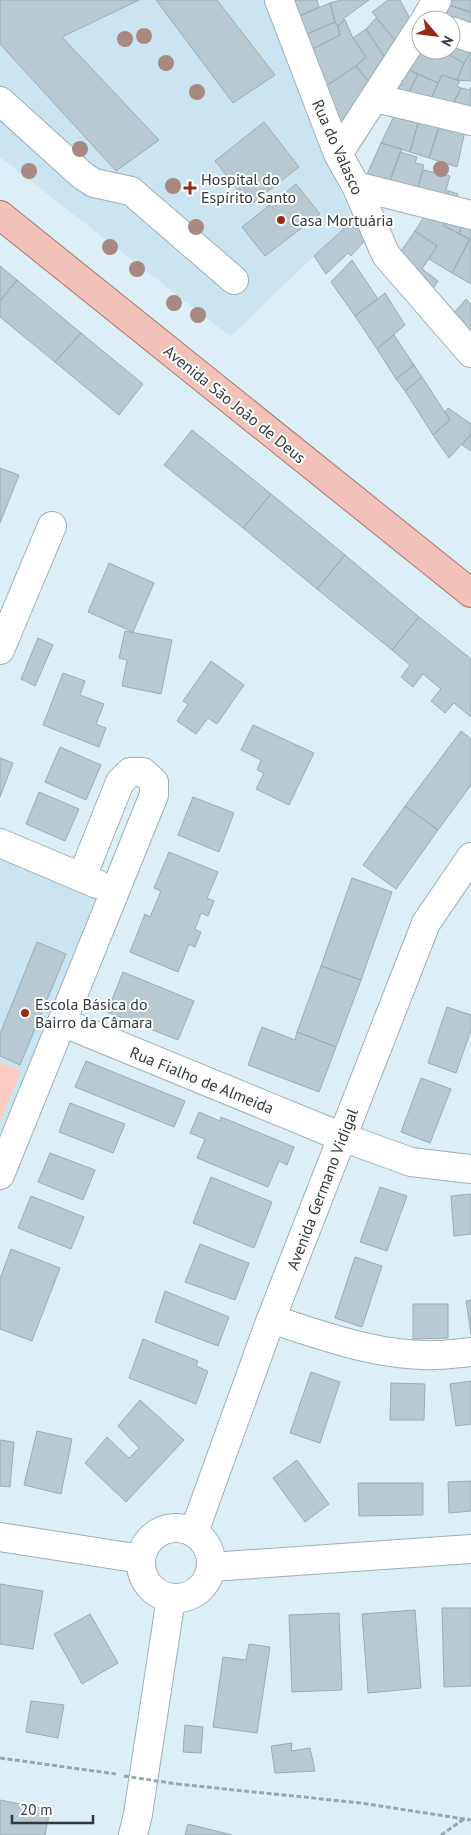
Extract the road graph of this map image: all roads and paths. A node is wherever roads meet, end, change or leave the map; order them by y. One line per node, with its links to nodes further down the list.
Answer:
1 (278, 0): 6 (street, Rua do Valasco)
2 (411, 42): 3 (street)
3 (376, 98): 5 (street); 6 (street)
4 (0, 101): 10 (street)
5 (471, 121)
6 (338, 154): 7 (street, Rua do Valasco)
7 (356, 186): 9 (street); 11 (street, Rua do Valasco)
8 (0, 215): 13 (main road, Avenida São João de Deus)
9 (471, 215)
10 (234, 280)
11 (471, 353)
12 (52, 526): 14 (street)
13 (471, 593)
14 (0, 650)
15 (0, 843): 17 (street)
16 (471, 857): 20 (street, Avenida Germano Vidigal)
17 (82, 877): 18 (street); 18 (street)
18 (115, 891): 19 (street)
19 (62, 1022): 20 (street, Rua Fialho de Almeida); 21 (street)
20 (342, 1137): 22 (street, Rua Fialho de Almeida); 24 (street, Avenida Germano Vidigal)
21 (5, 1148): 23 (street)
22 (471, 1169)
23 (0, 1175)
24 (271, 1319): 25 (street); 26 (street, Avenida Germano Vidigal)
25 (471, 1352)
26 (194, 1532): 29 (street); 30 (street)
27 (0, 1537): 29 (street)
28 (471, 1549): 30 (street)
29 (141, 1559): 31 (street)
30 (211, 1567): 31 (street)
31 (172, 1598): 35 (street)
32 (0, 1758): 33 (path, bridge)
33 (464, 1819): 34 (path); 36 (path)
34 (471, 1820)
35 (132, 1835)
36 (441, 1835)

